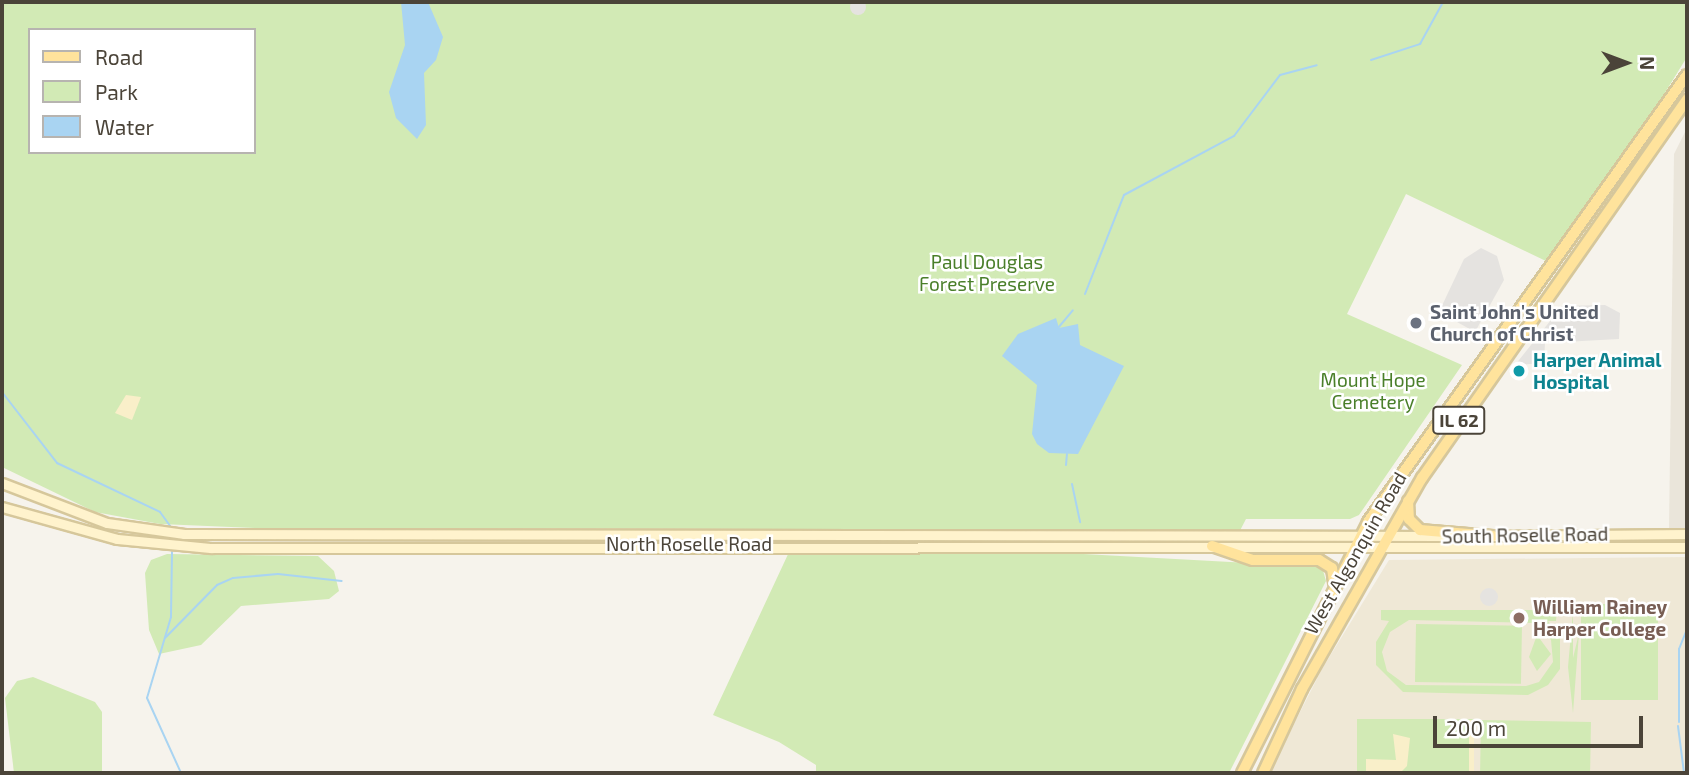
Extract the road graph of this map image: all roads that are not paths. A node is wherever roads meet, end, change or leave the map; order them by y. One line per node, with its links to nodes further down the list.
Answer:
1 (1687, 75): 7 (main road, West Algonquin Road / IL 62)
2 (1687, 99): 4 (main road, West Algonquin Road / IL 62)
3 (2, 482): 7 (main road, North Roselle Road)
4 (1408, 500): 8 (main road, West Algonquin Road / IL 62); 9 (main road)
5 (2, 507): 10 (main road, North Roselle Road)
6 (1687, 534): 9 (main road, South Roselle Road)
7 (1363, 535): 8 (main road, South Roselle Road); 12 (main road, West Algonquin Road / IL 62)
8 (1387, 536): 9 (main road, South Roselle Road); 13 (main road, West Algonquin Road / IL 62)
9 (1493, 536)
10 (1212, 546): 12 (main road, North Roselle Road); 14 (main road)
11 (1687, 547): 13 (main road, South Roselle Road)
12 (1354, 551): 13 (main road, North Roselle Road); 14 (main road, West Algonquin Road / IL 62)
13 (1380, 551): 16 (main road, West Algonquin Road / IL 62)
14 (1334, 585): 15 (main road, West Algonquin Road / IL 62)
15 (1242, 773)
16 (1263, 773)

